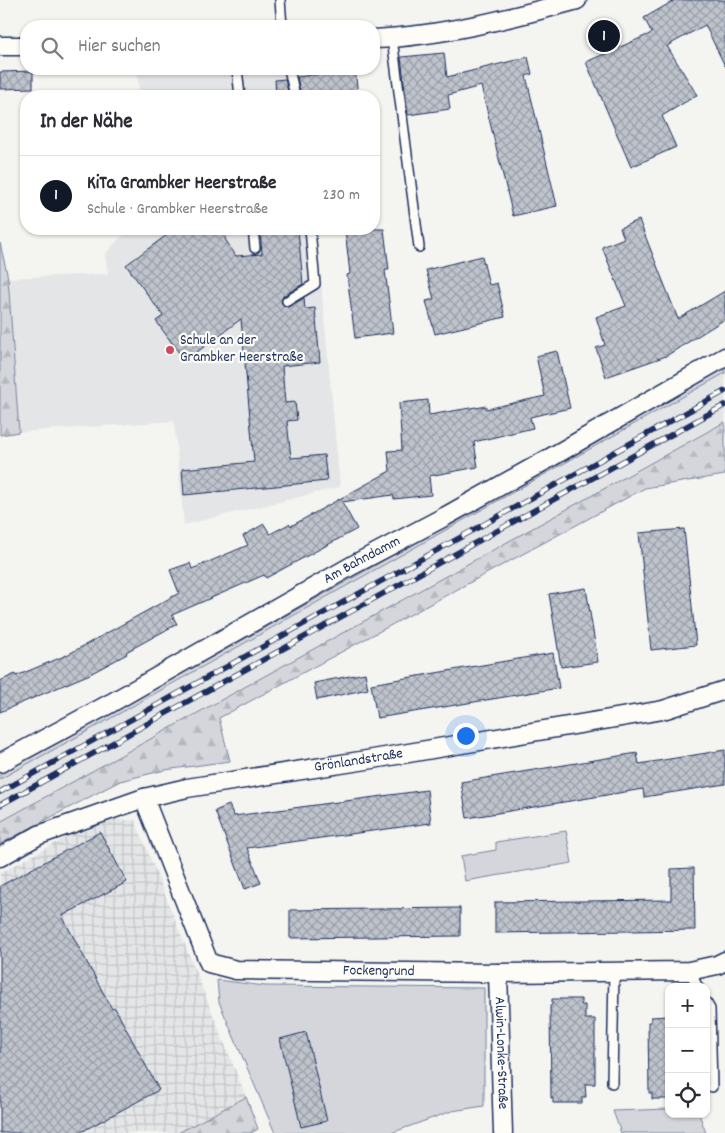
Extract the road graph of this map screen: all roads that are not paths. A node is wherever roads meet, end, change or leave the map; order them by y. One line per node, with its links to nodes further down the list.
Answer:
1 (280, 0): 3 (lane)
2 (577, 0): 4 (street)
3 (282, 20)
4 (392, 38): 5 (street); 14 (lane)
5 (380, 39)
6 (0, 46): 7 (street)
7 (20, 46)
8 (238, 75): 10 (lane)
9 (291, 75): 11 (lane)
10 (239, 90)
11 (294, 90)
12 (254, 235): 15 (lane)
13 (311, 235): 16 (lane)
14 (419, 247)
15 (255, 248)
16 (287, 301)
17 (725, 357): 19 (street, Am Bahndamm)
18 (725, 690): 20 (street, Grönlandstraße)
19 (0, 763)
20 (144, 798): 21 (street, Grönlandstraße); 25 (street, Fockengrund)
21 (0, 857)
22 (725, 962): 23 (street, Fockengrund)
23 (689, 971): 24 (street, Fockengrund); 26 (lane)
24 (614, 972): 25 (street, Fockengrund); 28 (lane)
25 (498, 973): 30 (street, Alwin-Lonke-Straße)
26 (696, 983)
27 (710, 1009): 29 (lane)
28 (612, 1083)
29 (712, 1087)
30 (503, 1133)

